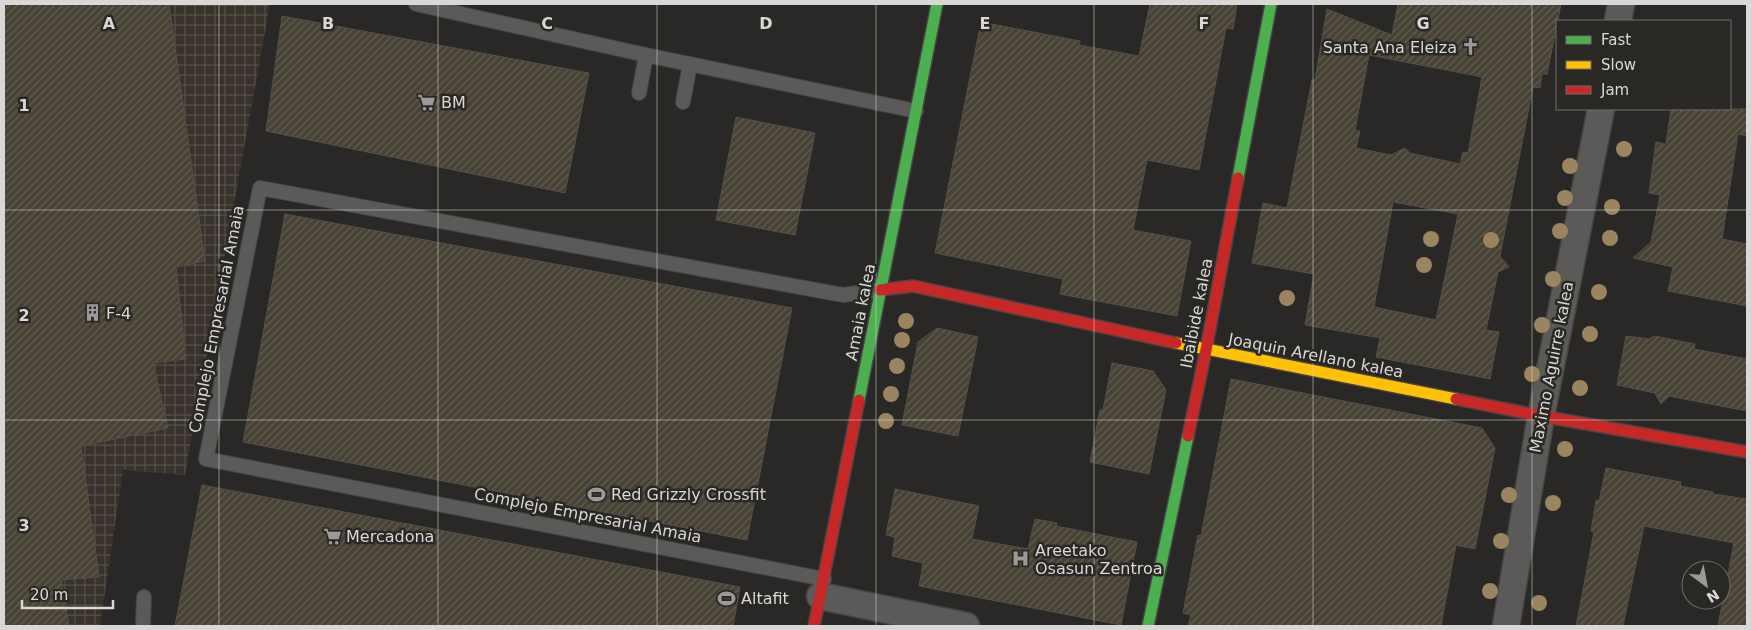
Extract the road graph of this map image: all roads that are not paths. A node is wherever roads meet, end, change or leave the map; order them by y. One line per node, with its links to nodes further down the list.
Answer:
1 (416, 4): 6 (lane)
2 (937, 4): 11 (street, Amaia kalea)
3 (1270, 4): 13 (street, Ibaibide kalea)
4 (1621, 4): 5 (street)
5 (1618, 20)
6 (646, 55): 7 (lane); 8 (lane)
7 (690, 64): 9 (lane); 11 (lane)
8 (639, 93)
9 (683, 102)
10 (1601, 110): 14 (street, Maximo Aguirre kalea)
11 (916, 111): 12 (street, Amaia kalea)
12 (880, 290): 13 (street, Joaquin Arellano kalea); 16 (street, Amaia kalea); 16 (lane, Complejo Empresarial Amaia)
13 (1206, 350): 14 (street, Joaquin Arellano kalea); 21 (street, Ibaibide kalea)
14 (1541, 416): 15 (street, Joaquin Arellano kalea); 22 (street, Maximo Aguirre kalea)
15 (1747, 452)
16 (822, 587): 19 (street, Amaia kalea); 20 (street)
17 (144, 597): 18 (lane)
18 (143, 626)
19 (814, 626)
20 (966, 626)
21 (1148, 626)
22 (1506, 626)

